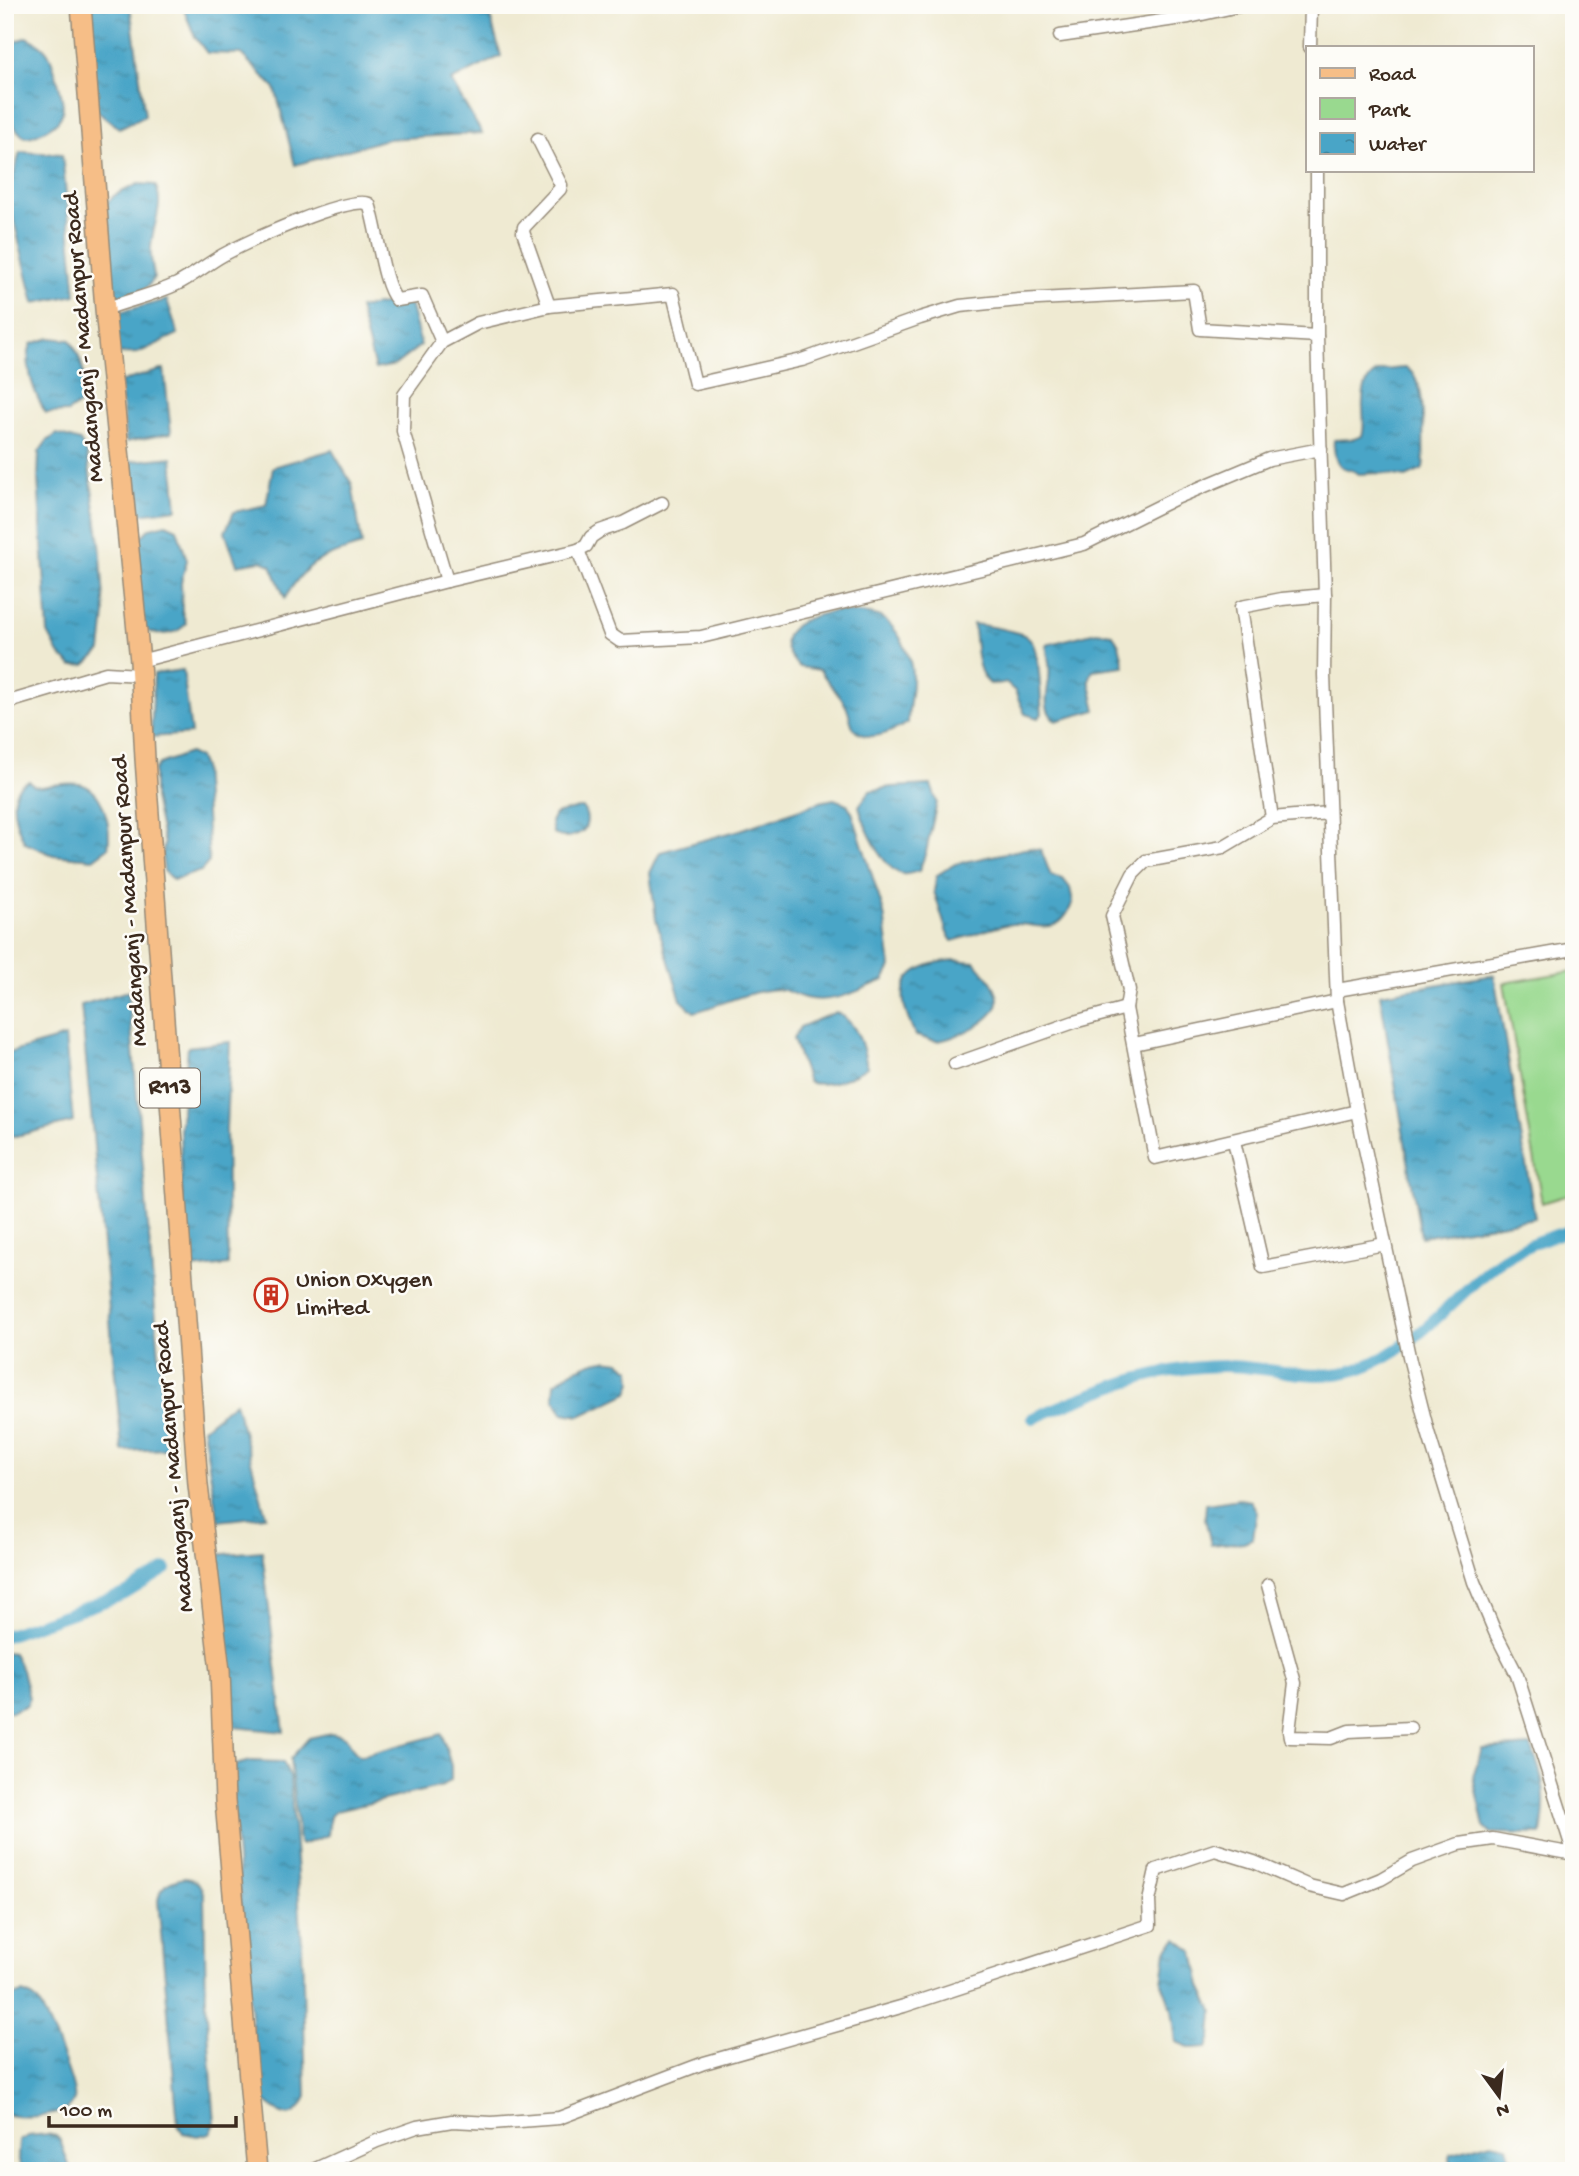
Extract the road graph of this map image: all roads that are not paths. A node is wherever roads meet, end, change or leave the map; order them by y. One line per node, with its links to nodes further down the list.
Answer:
1 (81, 5): 9 (main road, Madanganj - Madanpur Road / R113)
2 (1243, 5): 4 (street)
3 (1311, 5): 5 (street)
4 (1060, 36)
5 (1310, 46)
6 (538, 139): 8 (street)
7 (1317, 172): 10 (street)
8 (549, 306): 10 (street); 11 (street)
9 (105, 309): 11 (street); 17 (main road, Madanganj - Madanpur Road / R113)
10 (1317, 336): 12 (street)
11 (442, 342): 15 (street)
12 (1321, 449): 14 (street); 16 (street)
13 (662, 503): 14 (street)
14 (578, 550): 15 (street)
15 (447, 581): 17 (street)
16 (1325, 595): 19 (street); 20 (street)
17 (140, 668): 18 (street); 31 (main road, Madanganj - Madanpur Road / R113)
18 (5, 703)
19 (1329, 813): 20 (street); 22 (street)
20 (1272, 818): 23 (street)
21 (1574, 949): 22 (street)
22 (1337, 996): 24 (street); 26 (street)
23 (1126, 1008): 24 (street); 25 (street)
24 (1134, 1044): 27 (street)
25 (955, 1064)
26 (1357, 1111): 27 (street); 28 (street)
27 (1234, 1141): 28 (street)
28 (1385, 1244): 32 (street)
29 (1268, 1585): 30 (street)
30 (1410, 1728)
31 (257, 2171)
32 (311, 2171)

